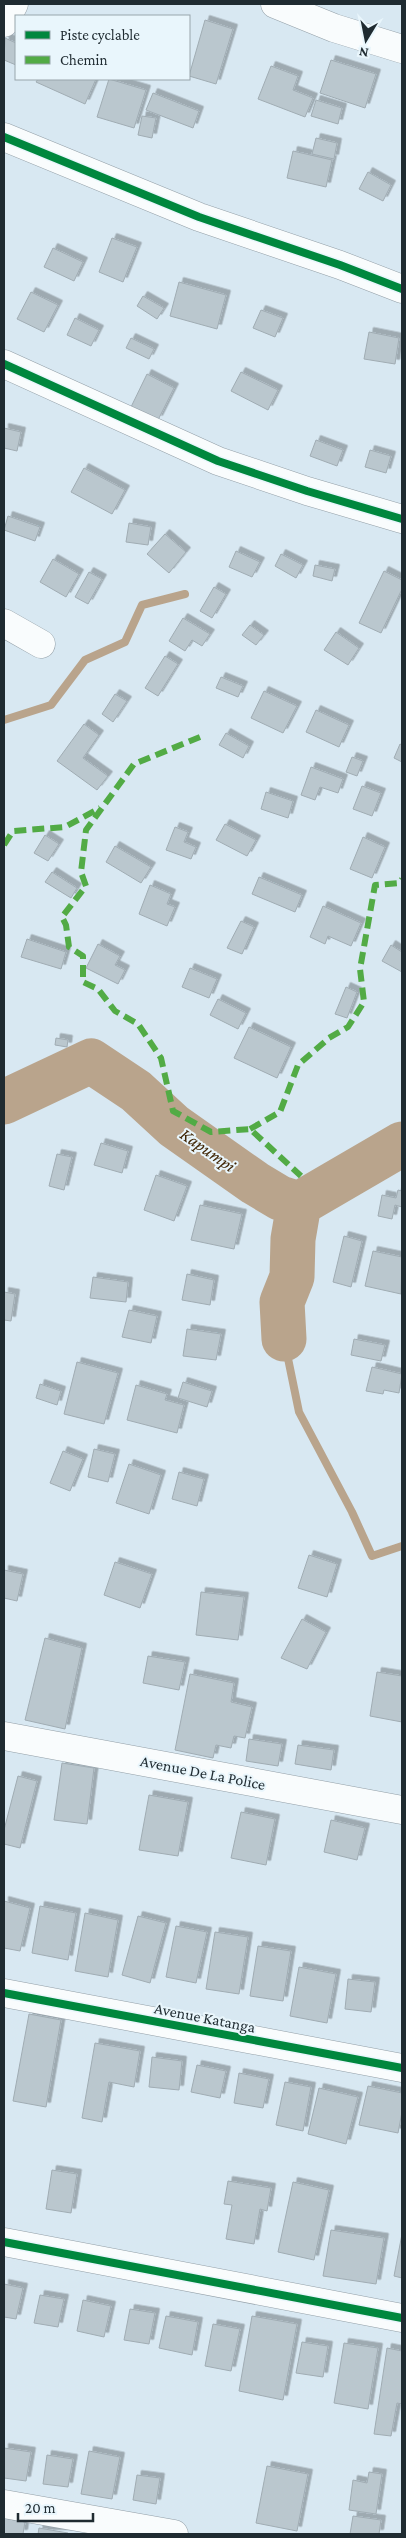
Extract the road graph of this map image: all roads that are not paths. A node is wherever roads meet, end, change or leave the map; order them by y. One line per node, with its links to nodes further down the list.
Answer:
1 (14, 4): 3 (street)
2 (275, 4): 4 (street)
3 (4, 23)
4 (402, 49)
5 (4, 138): 6 (street)
6 (402, 289)
7 (4, 364): 8 (street)
8 (402, 519)
9 (4, 623): 10 (street)
10 (41, 644)
11 (4, 1736): 12 (street, Avenue De La Police)
12 (402, 1810)
13 (4, 1993): 14 (street, Avenue Katanga)
14 (402, 2068)
15 (4, 2242): 16 (street)
16 (402, 2318)
17 (4, 2504): 18 (street)
18 (174, 2534)

